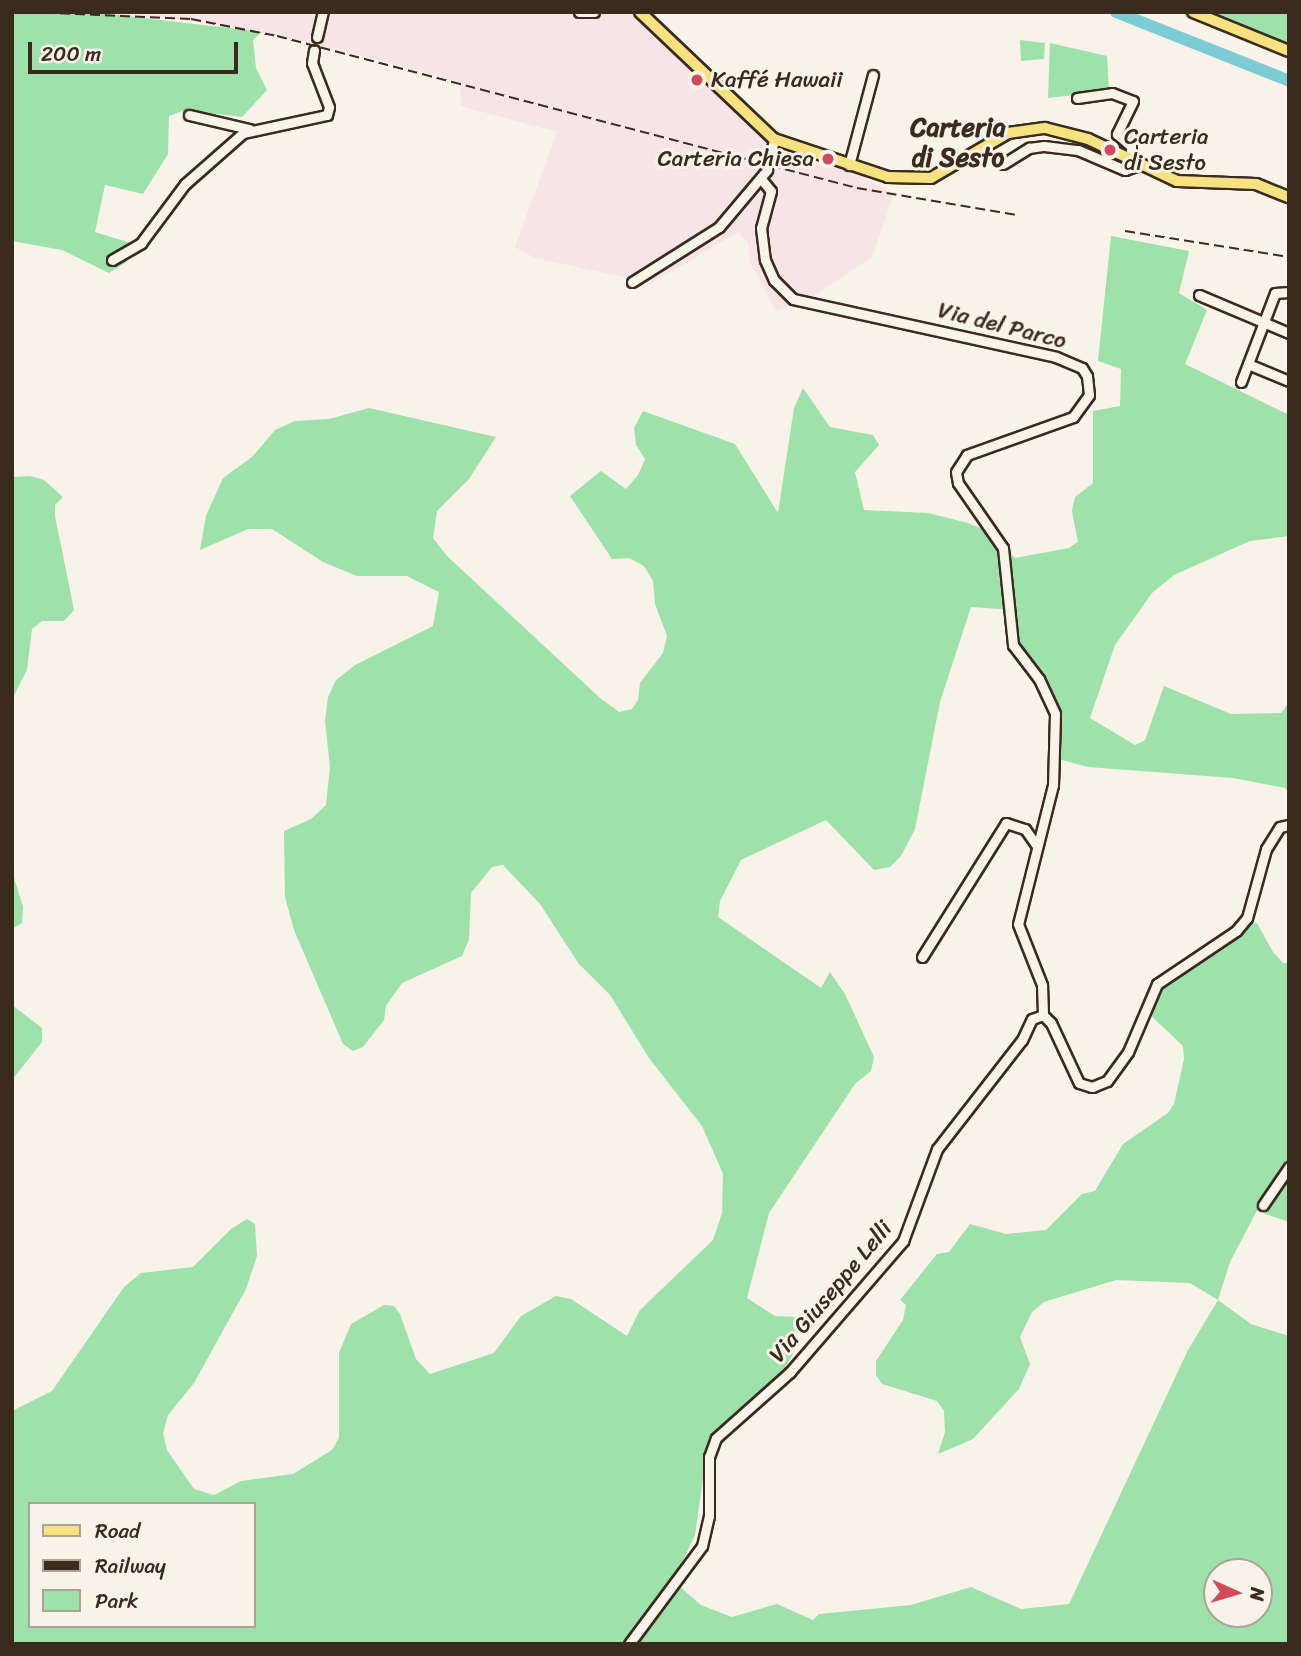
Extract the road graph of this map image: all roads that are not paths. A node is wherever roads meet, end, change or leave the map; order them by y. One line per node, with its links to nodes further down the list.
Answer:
1 (323, 12): 6 (street)
2 (579, 12): 3 (street)
3 (594, 12)
4 (640, 12): 13 (main road)
5 (1193, 12): 8 (main road)
6 (317, 37)
7 (314, 50): 12 (street)
8 (1289, 51)
9 (873, 75): 17 (street)
10 (1077, 98): 15 (street)
11 (189, 116): 12 (street)
12 (249, 129): 21 (street)
13 (774, 139): 14 (street); 17 (main road)
14 (770, 157)
15 (1135, 163): 16 (street); 17 (main road); 20 (main road)
16 (1003, 164)
17 (849, 165)
18 (767, 170): 19 (street)
19 (762, 180): 22 (street); 31 (street, Via del Parco)
20 (1289, 197)
21 (112, 260)
22 (632, 282)
23 (1289, 292): 25 (street)
24 (1199, 295): 25 (street)
25 (1264, 322): 26 (street); 27 (street)
26 (1289, 333)
27 (1248, 364): 28 (street); 29 (street)
28 (1289, 381)
29 (1241, 382)
30 (1289, 825): 33 (street)
31 (1037, 846): 32 (street); 33 (street, Via del Parco)
32 (922, 957)
33 (1043, 1015): 36 (street, Via Giuseppe Lelli)
34 (1289, 1167): 35 (street)
35 (1263, 1205)
36 (629, 1644)

